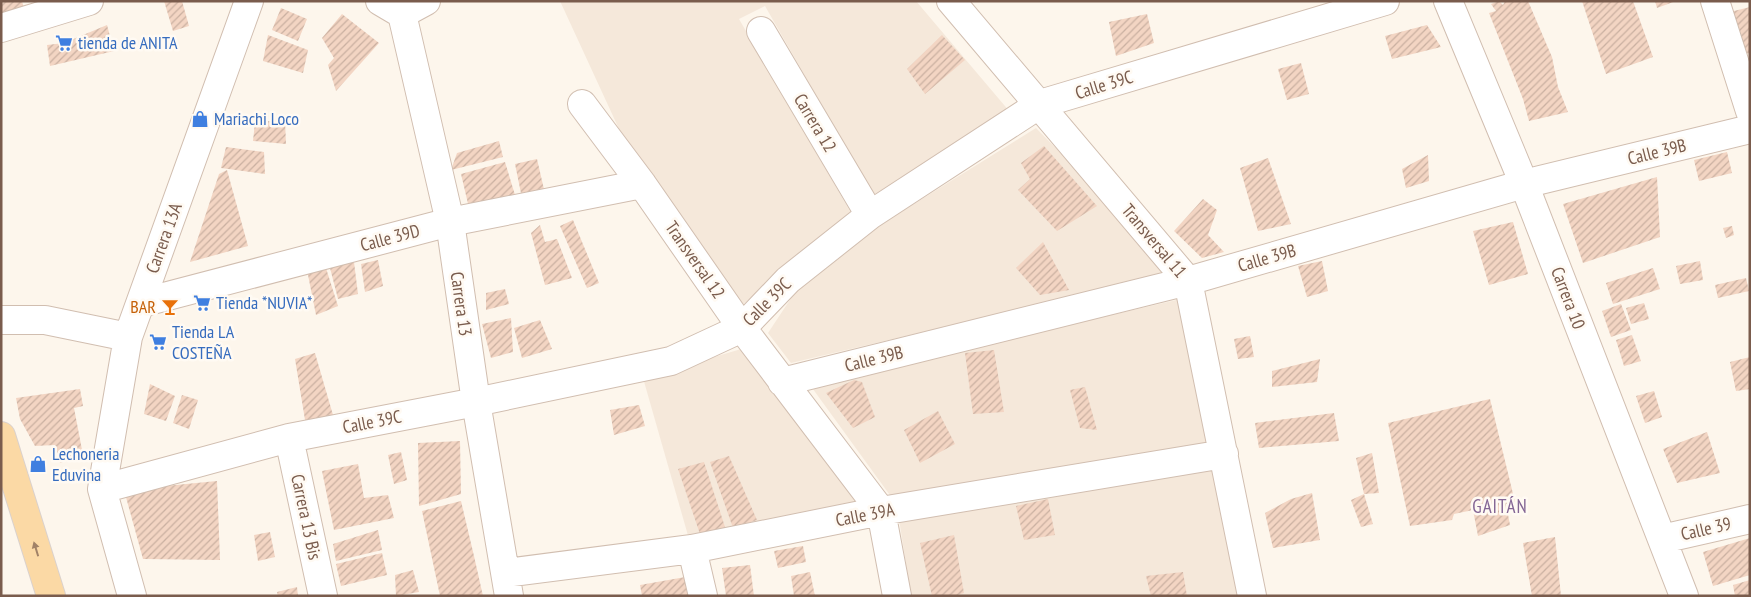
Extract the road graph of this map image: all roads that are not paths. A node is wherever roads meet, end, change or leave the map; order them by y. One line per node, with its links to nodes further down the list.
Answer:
1 (90, 1): 9 (street)
2 (249, 1): 20 (street, Carrera 13A)
3 (426, 1): 8 (street)
4 (951, 1): 12 (street, Transversal 11)
5 (1385, 1): 12 (street, Calle 39C)
6 (1448, 1): 16 (street, Carrera 10)
7 (1715, 1): 13 (street)
8 (391, 8): 18 (street, Carrera 13)
9 (1, 28)
10 (761, 31): 17 (street, Carrera 12)
11 (582, 104): 15 (street, Transversal 12)
12 (1040, 104): 17 (street, Calle 39C); 19 (street, Transversal 11)
13 (1750, 111)
14 (1750, 130): 16 (street, Calle 39B)
15 (642, 184): 18 (street, Calle 39D); 22 (street, Transversal 12)
16 (1524, 184): 19 (street, Calle 39B); 32 (street, Carrera 10)
17 (870, 215): 22 (street, Calle 39C)
18 (450, 222): 20 (street, Calle 39D); 25 (street, Carrera 13)
19 (1188, 280): 24 (street, Calle 39B); 28 (street, Transversal 11)
20 (141, 303): 23 (street, Carrera 13A)
21 (1, 320): 23 (street)
22 (742, 328): 24 (street, Transversal 12); 25 (street, Calle 39C)
23 (128, 337): 29 (street, Carrera 13A)
24 (782, 382): 30 (street, Transversal 12)
25 (476, 402): 27 (street, Calle 39C); 34 (street, Carrera 13)
26 (1, 436): 35 (main road, one-way to 26)
27 (289, 438): 29 (street, Calle 39C); 37 (street, Carrera 13 Bis)
28 (1224, 454): 30 (street, Calle 39A); 40 (street, Transversal 11)
29 (102, 489): 36 (street, Carrera 13A)
30 (881, 511): 33 (street, Calle 39A); 39 (street)
31 (1750, 518): 32 (street, Calle 39)
32 (1662, 539): 41 (street, Carrera 10)
33 (692, 549): 34 (street, Calle 39A); 38 (street)
34 (508, 584)
35 (51, 596)
36 (132, 596)
37 (323, 596)
38 (703, 596)
39 (898, 596)
40 (1252, 596)
41 (1684, 596)

